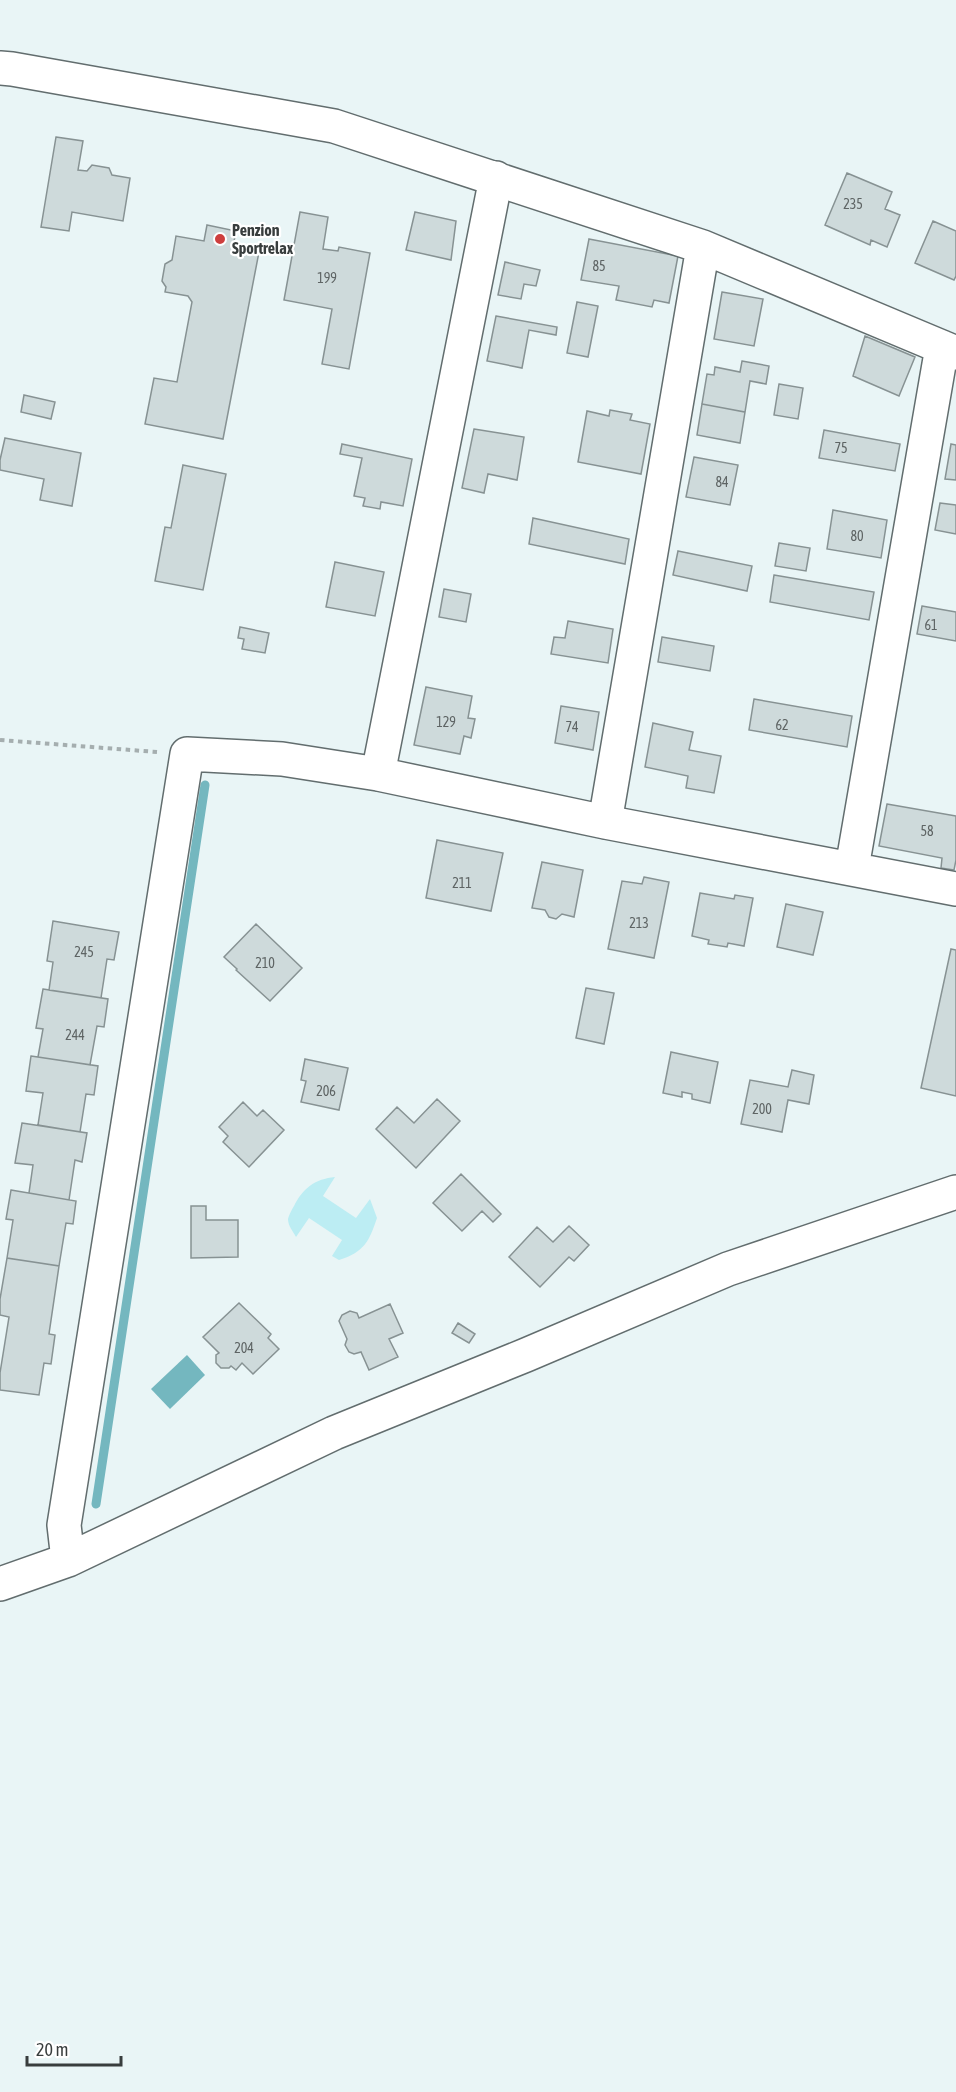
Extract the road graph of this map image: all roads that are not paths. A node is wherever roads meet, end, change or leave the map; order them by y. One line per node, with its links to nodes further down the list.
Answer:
1 (0, 68): 2 (street)
2 (496, 178): 3 (street); 5 (street)
3 (703, 247): 4 (street); 6 (street)
4 (949, 350): 7 (street)
5 (378, 774): 6 (street); 10 (street)
6 (605, 822): 7 (street)
7 (852, 868): 8 (street)
8 (956, 889)
9 (956, 1192): 10 (street)
10 (68, 1560): 11 (street)
11 (0, 1584)

